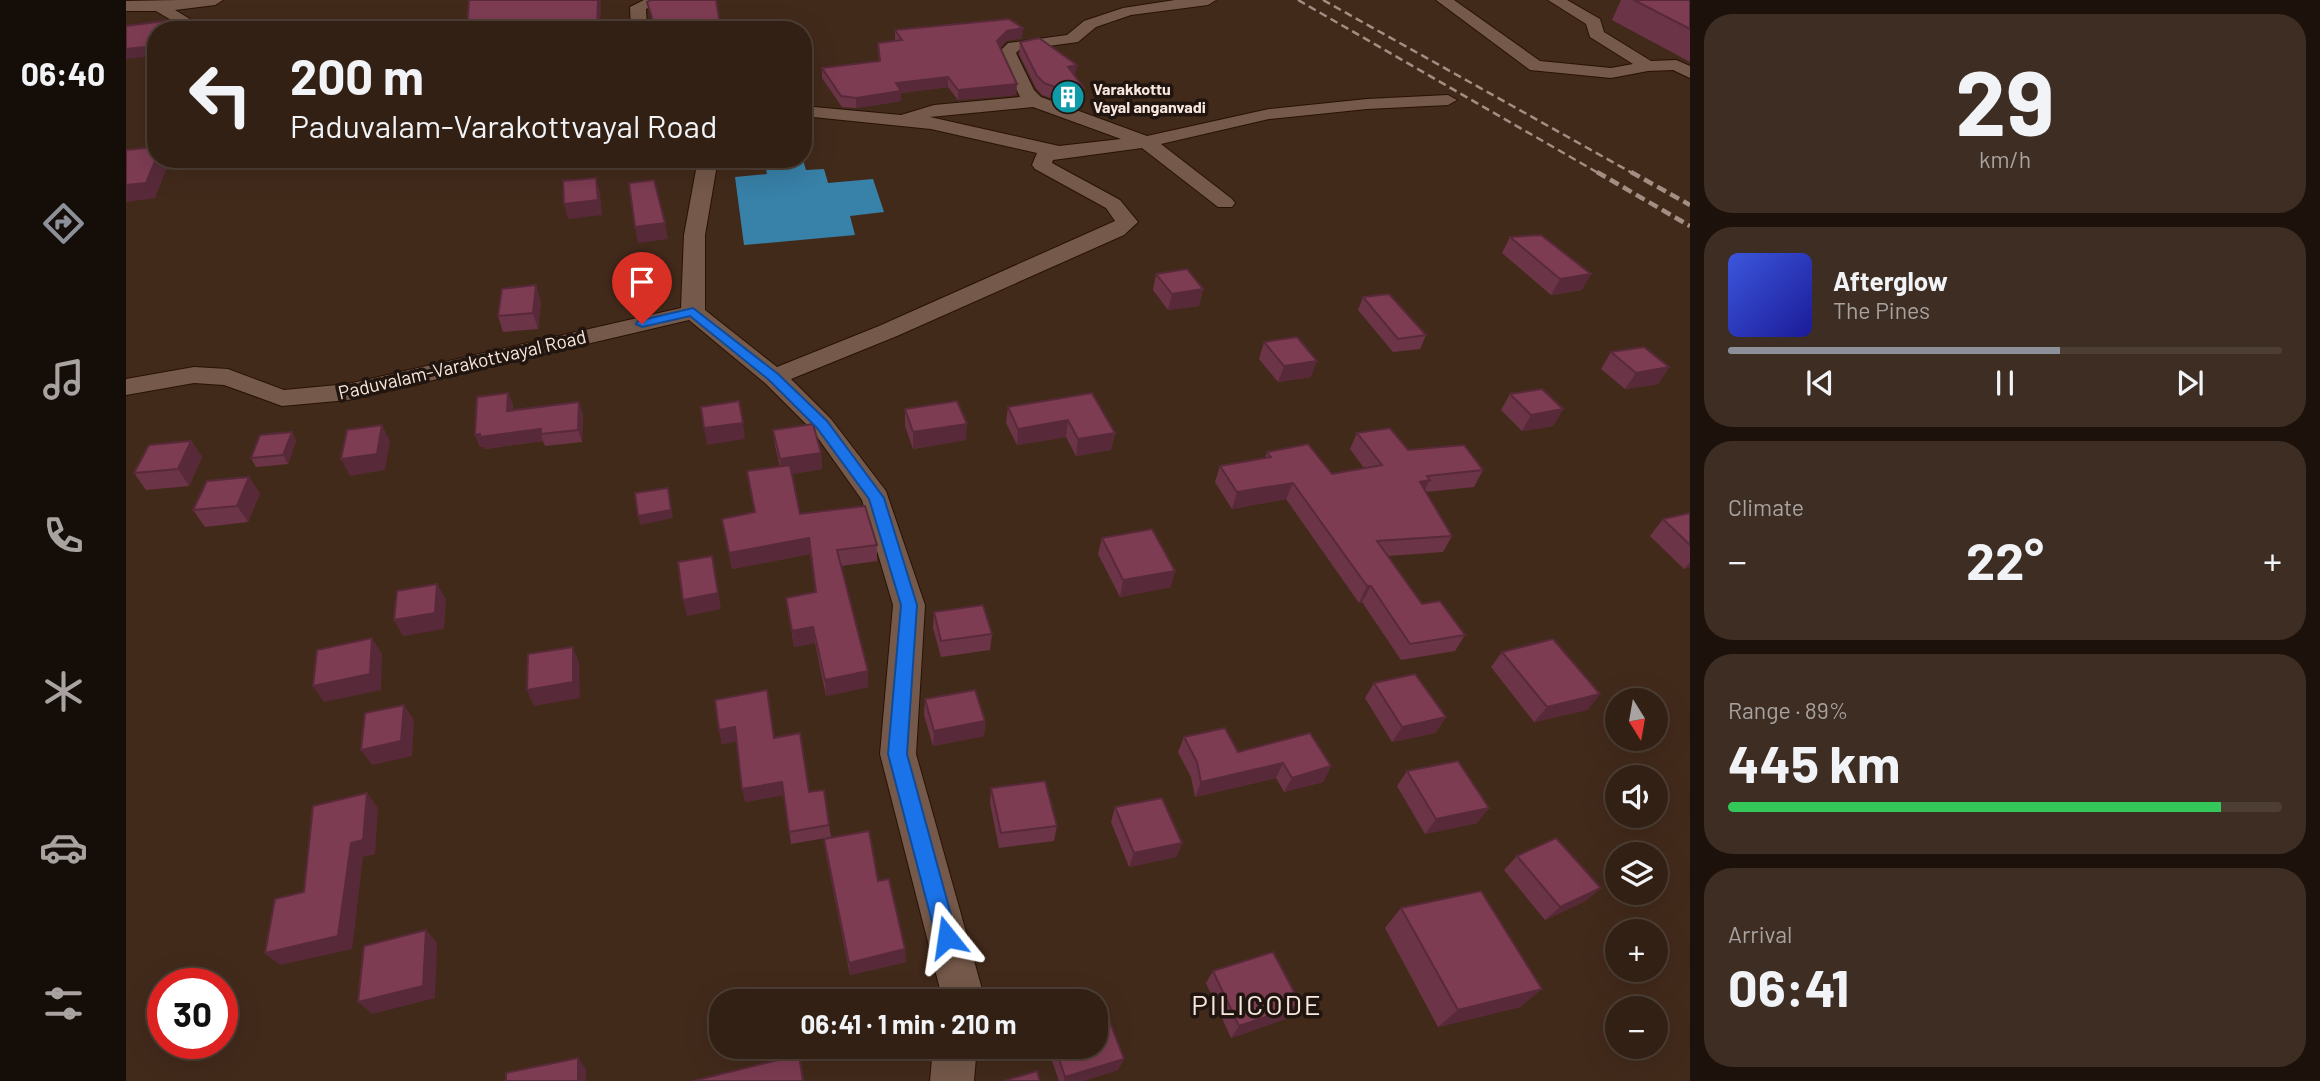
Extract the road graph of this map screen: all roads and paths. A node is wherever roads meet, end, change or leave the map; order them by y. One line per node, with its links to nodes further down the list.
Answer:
1 (215, 0): 7 (street)
2 (659, 0): 9 (street)
3 (1209, 0): 13 (street)
4 (1444, 0): 10 (street)
5 (1556, 0): 10 (street)
6 (126, 6): 7 (street)
7 (159, 7): 8 (street)
8 (185, 21)
9 (639, 21)
10 (1648, 66): 11 (street)
11 (1690, 73)
12 (1448, 100): 16 (street)
13 (1035, 101): 15 (street); 16 (street)
14 (812, 112): 15 (street)
15 (903, 120): 17 (street)
16 (1146, 142): 17 (street); 19 (street)
17 (1059, 152): 21 (street)
18 (706, 168): 20 (street)
19 (1225, 203)
20 (693, 312): 21 (street); 22 (street, Paduvalam-Varakottvayal Road)
21 (774, 377): 23 (street)
22 (126, 387)
23 (961, 989)
24 (954, 1059): 25 (street)
25 (951, 1081)

